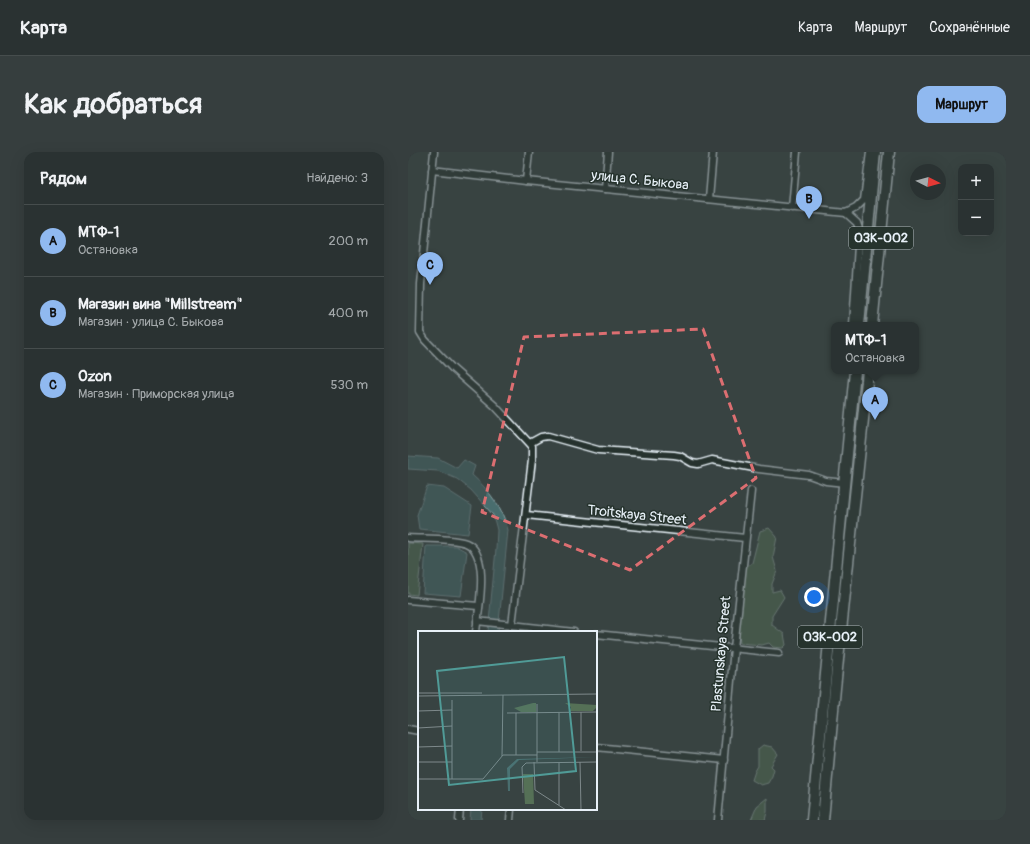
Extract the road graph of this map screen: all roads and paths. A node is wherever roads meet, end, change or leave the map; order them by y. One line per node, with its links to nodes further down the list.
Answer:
1 (434, 152): 9 (street)
2 (529, 152): 10 (street)
3 (608, 152): 11 (street)
4 (713, 152): 12 (street)
5 (797, 152): 13 (street)
6 (870, 152): 14 (street)
7 (875, 152): 16 (main road, 03К-002)
8 (889, 152): 17 (main road, 03К-002)
9 (432, 170): 10 (street, улица С. Быкова); 22 (street)
10 (526, 181): 11 (street, улица С. Быкова)
11 (605, 189): 12 (street, улица С. Быкова)
12 (709, 199): 13 (street, улица С. Быкова)
13 (792, 208): 14 (street, улица С. Быкова)
14 (846, 213): 15 (street)
15 (854, 322)
16 (859, 322)
17 (872, 322)
18 (852, 374): 21 (street)
19 (855, 374): 21 (main road, 03К-002)
20 (868, 374): 46 (main road, 03К-002)
21 (854, 388): 23 (main road, 03К-002)
22 (530, 443): 23 (street); 25 (street)
23 (845, 483): 45 (main road, 03К-002)
24 (750, 491): 27 (street, Plastunskaya Street)
25 (526, 515): 27 (street, Troitskaya Street); 31 (street)
26 (408, 538): 29 (street)
27 (745, 538): 36 (street, Plastunskaya Street)
28 (408, 600): 29 (street)
29 (478, 606): 30 (street)
30 (477, 621): 31 (street); 33 (street)
31 (512, 625): 32 (street)
32 (530, 630): 34 (street)
33 (476, 631)
34 (552, 631)
35 (597, 634): 36 (street)
36 (734, 648): 37 (street); 39 (street, Plastunskaya Street)
37 (779, 652)
38 (597, 748): 39 (street)
39 (724, 760): 44 (street, Plastunskaya Street)
40 (460, 810): 42 (street)
41 (511, 810): 43 (street)
42 (459, 820)
43 (510, 820)
44 (718, 820)
45 (812, 820)
46 (823, 820)

